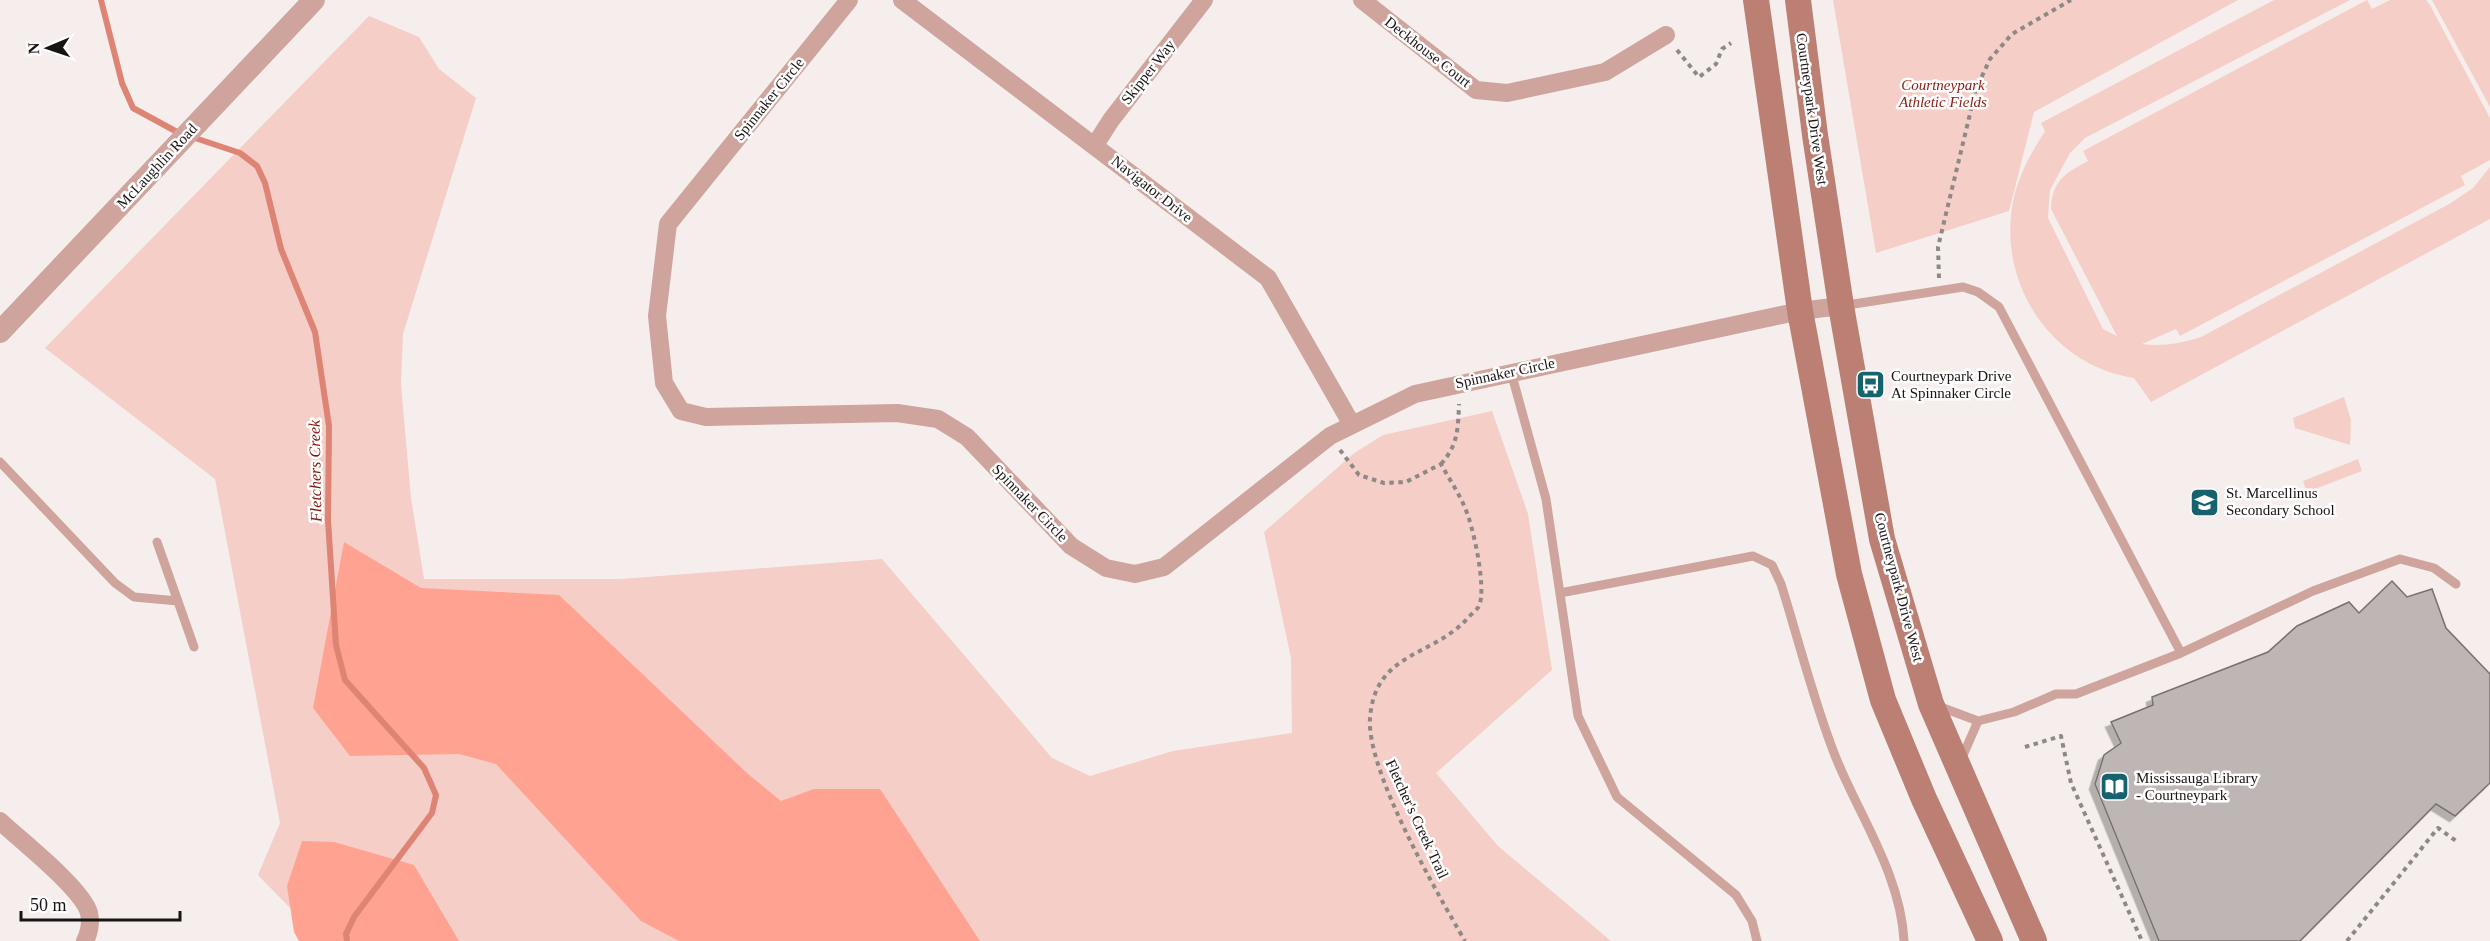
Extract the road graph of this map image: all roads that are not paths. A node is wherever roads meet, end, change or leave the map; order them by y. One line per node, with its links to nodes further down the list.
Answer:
1 (314, 0): 12 (street, McLaughlin Road)
2 (849, 0): 14 (street, Spinnaker Circle)
3 (902, 0): 9 (street, Navigator Drive)
4 (1204, 0): 9 (street, Skipper Way)
5 (1362, 0): 8 (street, Deckhouse Court)
6 (1756, 0): 11 (main road)
7 (1798, 0): 10 (main road, Courtneypark Drive West)
8 (1666, 35)
9 (1095, 145): 14 (street, Navigator Drive)
10 (1841, 306): 11 (street, Spinnaker Circle); 21 (lane); 22 (main road, Courtneypark Drive West)
11 (1800, 312): 13 (street, Spinnaker Circle); 29 (main road)
12 (0, 332)
13 (1511, 372): 14 (street, Spinnaker Circle); 18 (lane)
14 (1351, 423)
15 (0, 462): 19 (lane)
16 (157, 542): 19 (lane)
17 (2456, 584): 21 (lane)
18 (1560, 593): 27 (lane); 28 (lane)
19 (178, 602): 20 (lane)
20 (194, 647)
21 (2181, 652): 23 (lane)
22 (1931, 704): 23 (lane); 24 (main road, Courtneypark Drive West)
23 (1978, 721): 24 (lane)
24 (1958, 768): 30 (main road, Courtneypark Drive West)
25 (0, 821): 26 (street)
26 (85, 941)
27 (1757, 941)
28 (1904, 941)
29 (1990, 941)
30 (2034, 941)

